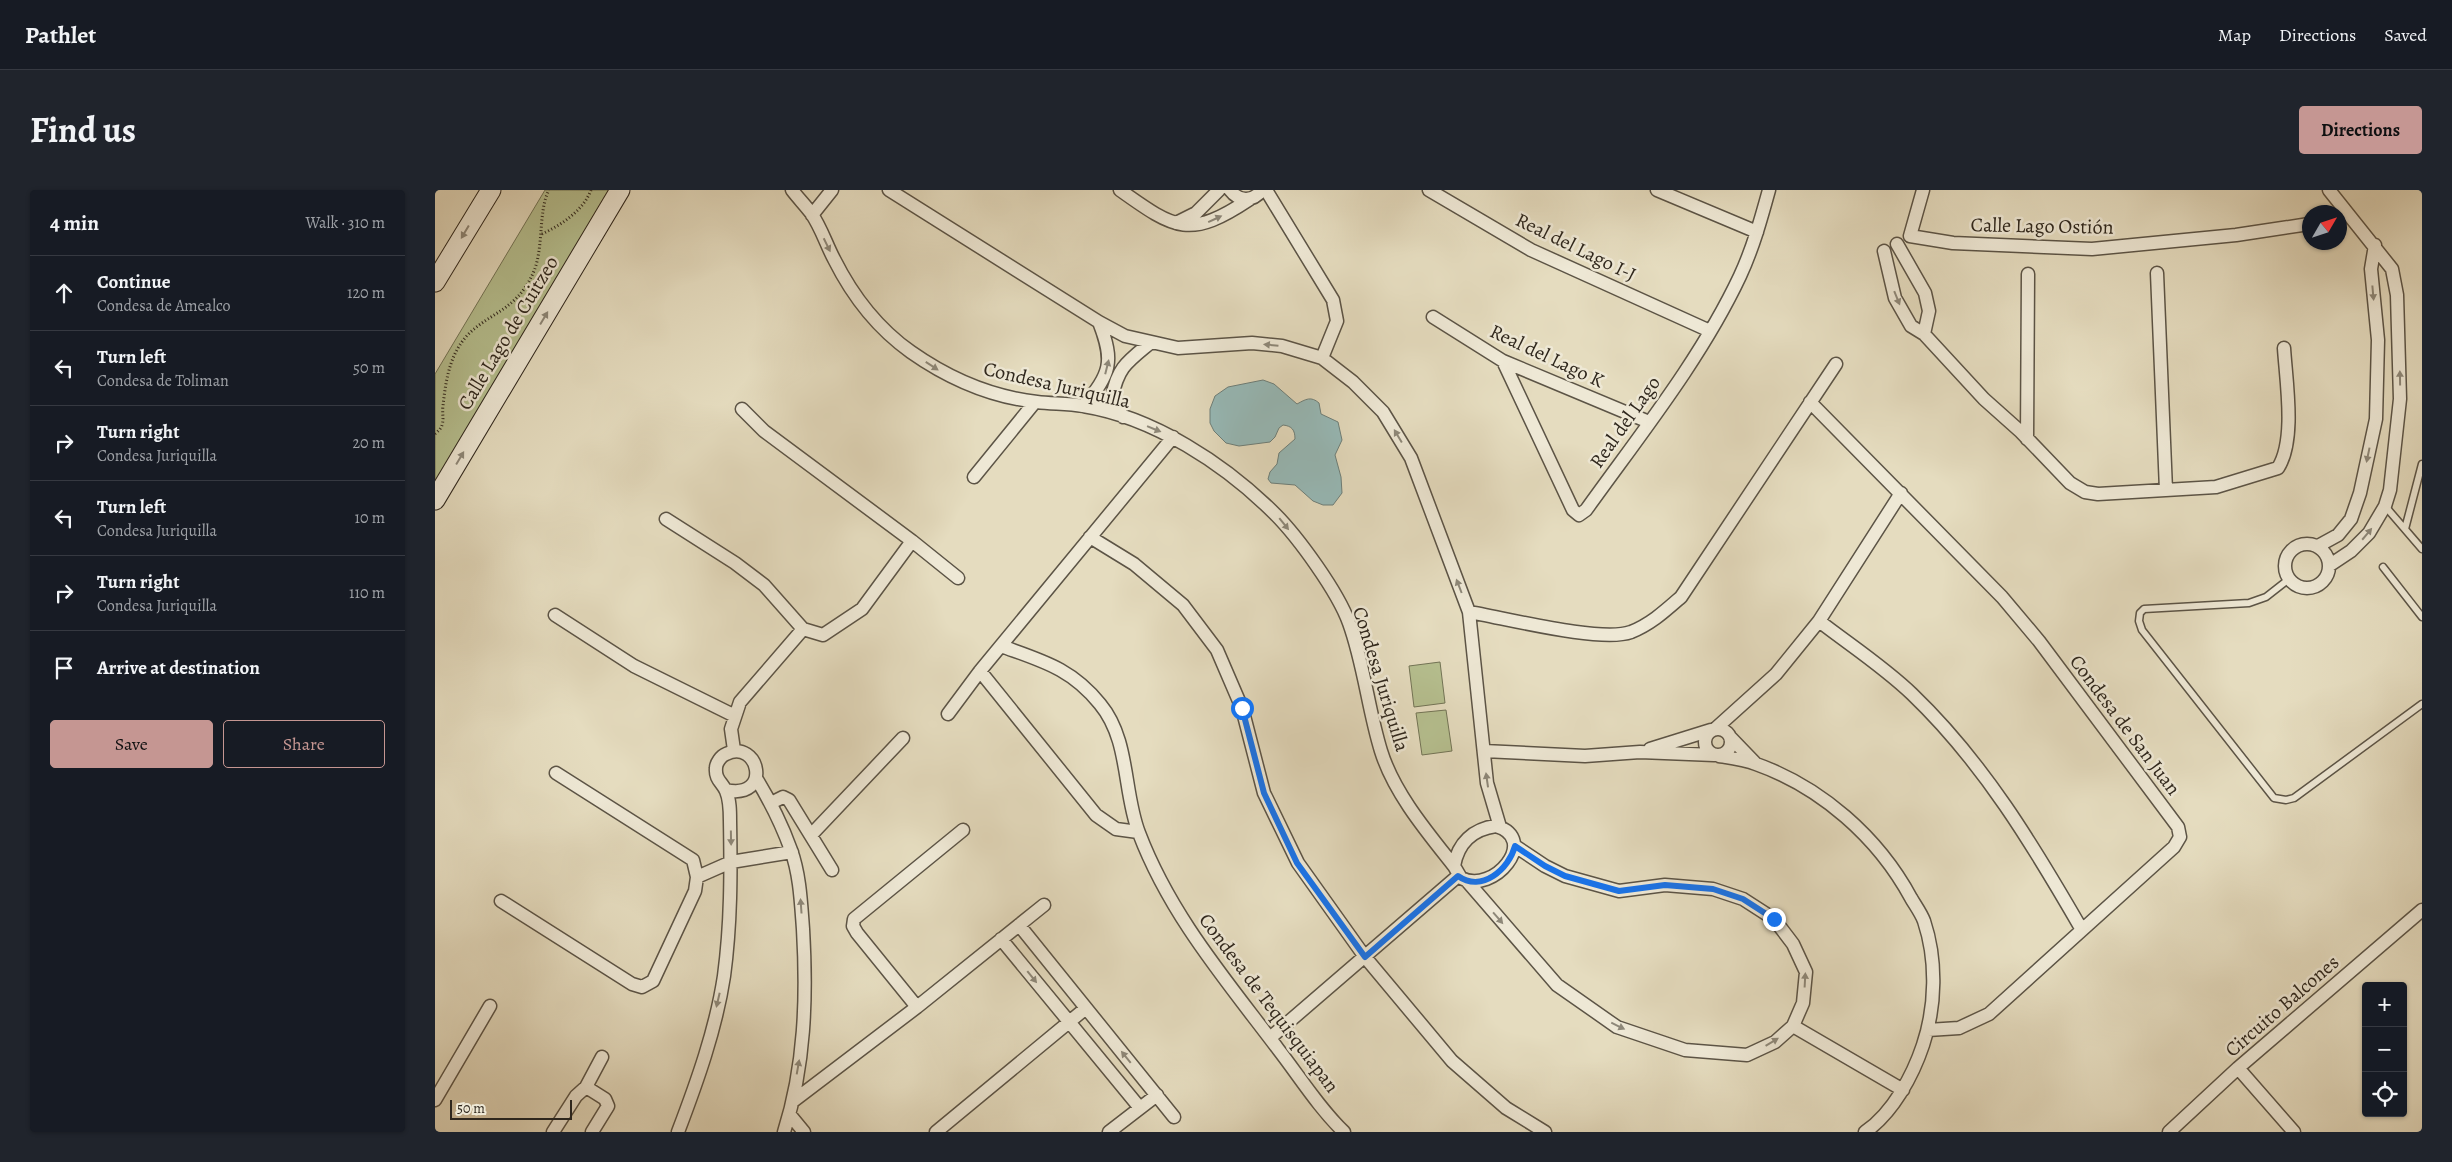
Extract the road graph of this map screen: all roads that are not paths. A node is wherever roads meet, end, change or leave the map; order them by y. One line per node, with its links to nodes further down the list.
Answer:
1 (491, 190): 28 (main road, one-way to 28)
2 (620, 190): 50 (main road, Calle Lago de Cuitzeo, one-way to 2)
3 (792, 190): 18 (street, Condesa Juriquilla)
4 (832, 190): 18 (street)
5 (889, 190): 30 (street, Condesa Juriquilla)
6 (1120, 190): 20 (street)
7 (1219, 190): 20 (street)
8 (1230, 190): 16 (street)
9 (1262, 190): 16 (street)
10 (1266, 190): 35 (street)
11 (1429, 190): 31 (street, Real del Lago I-J)
12 (1657, 190): 22 (street)
13 (1769, 190): 22 (street, Real del Lago)
14 (1923, 190): 23 (street)
15 (2329, 190): 17 (street)
16 (1250, 199): 20 (street, one-way to 16)
17 (2338, 205)
18 (812, 215): 38 (street, Condesa Juriquilla, one-way to 38)
19 (2347, 220): 25 (street)
20 (1175, 223)
21 (2302, 225): 23 (street, Calle Lago Ostión)
22 (1757, 232): 31 (street, Real del Lago)
23 (1910, 236): 24 (street)
24 (1897, 244): 32 (street); 32 (street, one-way to 32)
25 (2375, 245): 51 (street, one-way to 25); 56 (street, one-way to 56)
26 (2157, 273): 48 (street)
27 (2028, 274): 45 (street)
28 (435, 282)
29 (1433, 317): 36 (street, Real del Lago K)
30 (1099, 322): 33 (street, Condesa Juriquilla); 40 (street, one-way to 30)
31 (1710, 331): 43 (street, Real del Lago)
32 (1924, 334): 45 (street)
33 (1150, 343): 35 (street, Condesa Juriquilla, one-way to 33); 42 (street)
34 (2284, 348): 48 (street)
35 (1322, 358): 62 (street, Condesa Juriquilla, one-way to 35)
36 (1503, 361): 43 (street, Real del Lago K); 43 (street, Real del Lago)
37 (1836, 364): 39 (street)
38 (1035, 402): 40 (street, Condesa Juriquilla); 47 (street)
39 (1810, 402): 49 (street, Condesa de San Juan); 62 (street)
40 (1084, 406): 42 (street, Condesa Juriquilla)
41 (742, 409): 55 (street)
42 (1123, 417): 44 (street, Condesa Juriquilla, one-way to 44)
43 (1649, 422)
44 (1173, 437): 54 (street); 93 (street, Condesa Juriquilla, one-way to 93)
45 (2027, 439): 48 (street)
46 (2422, 464): 53 (lane)
47 (974, 477)
48 (2166, 490)
49 (1901, 493): 65 (street); 99 (street, Condesa de San Juan)
50 (435, 500)
51 (2385, 506): 53 (lane); 58 (street, one-way to 51)
52 (666, 519): 66 (street)
53 (2405, 529): 57 (lane)
54 (1090, 537): 67 (street); 101 (street)
55 (912, 541): 60 (street); 66 (street)
56 (2318, 546): 58 (street); 61 (street)
57 (2422, 549)
58 (2330, 564): 61 (street)
59 (2383, 567): 64 (lane)
60 (958, 578)
61 (2289, 579): 70 (lane)
62 (1469, 612): 77 (street, Condesa Juriquilla)
63 (555, 616): 72 (street)
64 (2422, 617)
65 (1819, 621): 69 (street); 99 (street)
66 (803, 629): 72 (street)
67 (1001, 646): 68 (street); 87 (street, Condesa de Tequisquiapan)
68 (980, 671): 71 (street); 87 (street)
69 (1744, 704): 73 (street); 74 (street)
70 (2422, 704)
71 (948, 714)
72 (735, 716): 76 (street)
73 (1713, 730): 74 (street); 78 (street); 79 (street)
74 (1729, 735): 79 (street); 80 (street)
75 (903, 738): 88 (street)
76 (734, 750): 82 (street); 83 (street)
77 (1484, 751): 78 (street); 85 (street, Condesa Juriquilla, one-way to 77)
78 (1640, 752): 79 (street)
79 (1716, 756): 80 (street)
80 (1756, 764): 107 (street)
81 (556, 774): 94 (street)
82 (756, 778): 83 (street); 84 (street)
83 (726, 790): 91 (street, one-way to 91)
84 (771, 803): 88 (street); 90 (street)
85 (1500, 827): 89 (street, Condesa Juriquilla); 93 (street)
86 (963, 830): 103 (street)
87 (1138, 832): 108 (street, Condesa de Tequisquiapan)
88 (811, 835): 92 (street)
89 (1515, 846): 93 (street); 106 (street, Condesa Juriquilla, one-way to 89)
90 (792, 852): 91 (street); 115 (street, one-way to 90)
91 (731, 862): 94 (street); 120 (street, one-way to 120)
92 (832, 870)
93 (1459, 874): 101 (street); 106 (street, Condesa Juriquilla, one-way to 106)
94 (697, 877): 95 (street)
95 (501, 901)
96 (1044, 905): 98 (street)
97 (2422, 910): 110 (street, Circuito Balcones)
98 (1019, 925): 100 (street); 104 (street)
99 (2082, 930): 107 (street, Condesa de San Juan)
100 (1001, 939): 103 (street); 105 (street, one-way to 105)
101 (1365, 957): 108 (street); 126 (street)
102 (490, 1006): 114 (street)
103 (917, 1006): 115 (street)
104 (1086, 1008): 105 (street); 113 (street, one-way to 104)
105 (1068, 1022): 116 (street); 123 (street)
106 (1793, 1026): 112 (street)
107 (1928, 1030): 112 (street)
108 (1270, 1038): 125 (street, Condesa de Tequisquiapan)
109 (602, 1057): 111 (street)
110 (2238, 1068): 128 (street, Circuito Balcones); 129 (street)
111 (586, 1087): 118 (street); 119 (street)
112 (1903, 1090): 127 (street)
113 (1157, 1095): 116 (street); 117 (street)
114 (435, 1100)
115 (791, 1108): 121 (street); 122 (street)
116 (1140, 1108): 124 (street)
117 (1174, 1117)
118 (553, 1132)
119 (592, 1132)
120 (678, 1132)
121 (784, 1132)
122 (804, 1132)
123 (936, 1132)
124 (1109, 1132)
125 (1344, 1132)
126 (1545, 1132)
127 (1865, 1132)
128 (2169, 1132)
129 (2295, 1132)

